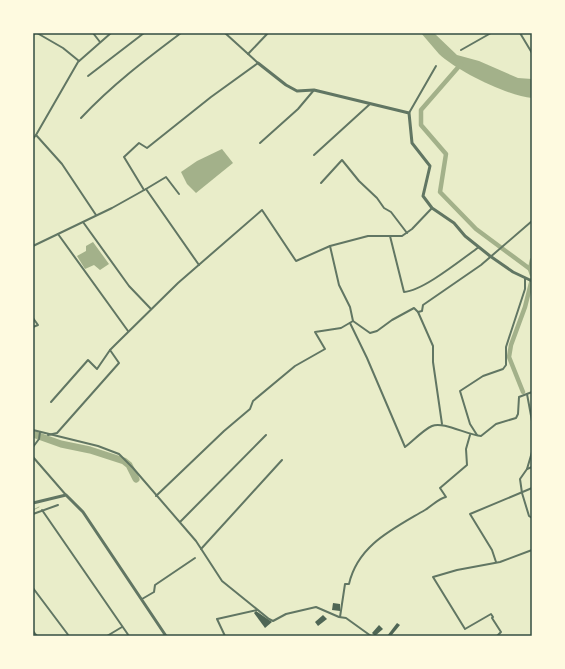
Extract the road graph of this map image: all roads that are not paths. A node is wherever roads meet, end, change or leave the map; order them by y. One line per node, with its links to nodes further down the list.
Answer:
1 (93, 33): 10 (street)
2 (111, 33): 10 (street)
3 (144, 33): 17 (street)
4 (181, 33): 21 (street)
5 (225, 33): 13 (street)
6 (268, 33): 13 (street)
7 (491, 33): 11 (street)
8 (520, 33): 12 (street)
9 (35, 34): 14 (street)
10 (100, 42): 14 (street)
11 (461, 50)
12 (532, 53)
13 (248, 54): 15 (street)
14 (79, 61): 22 (street)
15 (258, 63): 18 (street); 27 (street)
16 (436, 66): 20 (street)
17 (88, 76)
18 (314, 90): 19 (street); 24 (street)
19 (370, 103): 20 (street); 25 (street)
20 (409, 113): 29 (street)
21 (81, 118)
22 (36, 135): 23 (street); 30 (street)
23 (33, 139)
24 (260, 143)
25 (314, 155)
26 (320, 183): 33 (street)
27 (145, 189): 28 (street); 30 (street); 40 (street)
28 (179, 194)
29 (432, 208): 33 (street); 38 (street)
30 (96, 215): 32 (street)
31 (532, 221): 39 (street)
32 (83, 222): 34 (street); 43 (street)
33 (407, 233): 35 (street)
34 (58, 234): 36 (street); 49 (street)
35 (390, 236): 37 (street); 38 (street)
36 (33, 246)
37 (330, 246): 40 (street); 46 (street)
38 (479, 247): 39 (street)
39 (490, 256): 41 (street); 44 (street)
40 (199, 265): 43 (street)
41 (526, 278): 42 (street); 61 (street)
42 (532, 281)
43 (151, 309): 49 (street)
44 (418, 312): 46 (street); 55 (street)
45 (33, 318): 48 (street)
46 (353, 321): 47 (street)
47 (350, 323): 55 (street); 71 (street)
48 (33, 327)
49 (128, 331): 50 (street)
50 (110, 350): 53 (street); 58 (street)
51 (532, 392): 52 (street)
52 (527, 394): 54 (street); 61 (street)
53 (51, 402)
54 (532, 420)
55 (442, 424): 60 (street)
56 (33, 430): 57 (street)
57 (40, 433): 58 (street); 62 (street)
58 (48, 435): 71 (street)
59 (266, 435): 78 (street)
60 (470, 435): 61 (street); 86 (street)
61 (476, 435)
62 (33, 447)
63 (532, 452): 67 (street)
64 (33, 457): 70 (street)
65 (282, 460): 79 (street)
66 (532, 467): 67 (street)
67 (527, 468): 69 (street)
68 (532, 488): 69 (street)
69 (522, 493): 76 (street); 82 (street)
70 (66, 495): 72 (street); 84 (street)
71 (156, 496): 78 (street)
72 (33, 503)
73 (58, 505): 74 (street)
74 (42, 510): 75 (street); 87 (street)
75 (33, 514)
76 (531, 515): 77 (street)
77 (532, 518)
78 (180, 522): 79 (street)
79 (201, 549): 85 (street)
80 (532, 550): 82 (street)
81 (195, 558): 84 (street)
82 (496, 562): 96 (street)
83 (33, 588): 90 (street)
84 (141, 600): 93 (street)
85 (257, 610): 86 (street); 94 (street)
86 (340, 617): 95 (street)
87 (122, 626): 91 (street); 92 (street)
88 (33, 632): 89 (street)
89 (37, 636)
90 (69, 636)
91 (108, 636)
92 (130, 636)
93 (166, 636)
94 (224, 636)
95 (371, 636)
96 (497, 636)

